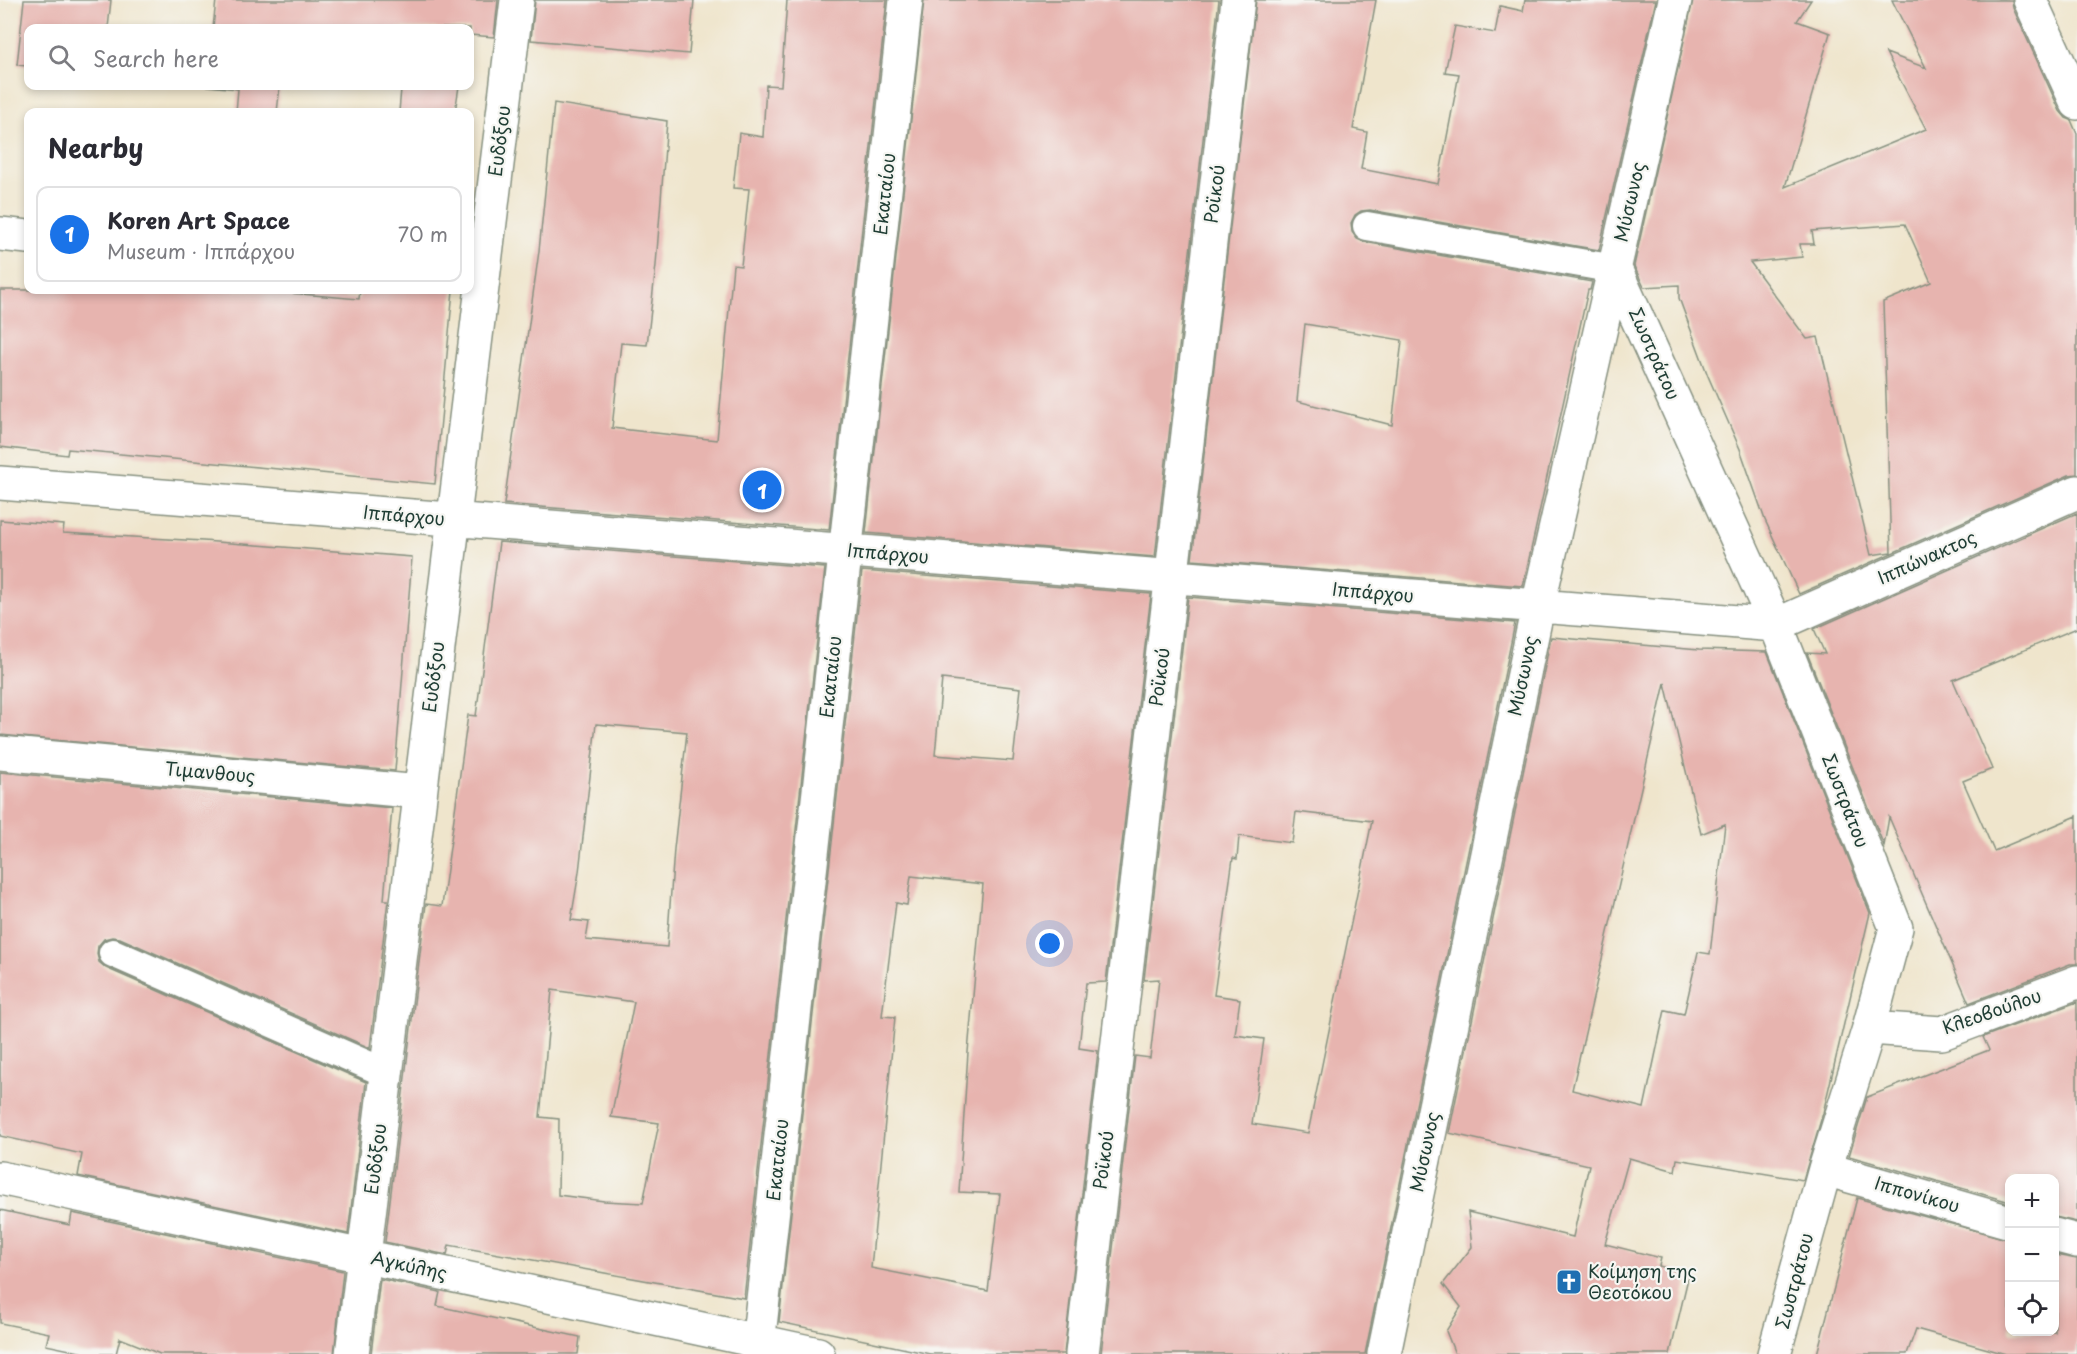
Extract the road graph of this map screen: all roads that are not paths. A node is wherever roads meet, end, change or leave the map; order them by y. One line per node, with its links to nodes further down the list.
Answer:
1 (517, 0): 13 (street, Ευδόξου)
2 (906, 0): 14 (street, Εκαταίου)
3 (1238, 0): 15 (street, Ροϊκού)
4 (1675, 0): 10 (street, Μύσωνος)
5 (2030, 0): 6 (street)
6 (2077, 103)
7 (1367, 226): 10 (lane)
8 (0, 234): 9 (street)
9 (24, 237)
10 (1615, 268): 16 (street, Μύσωνος); 17 (street, Σωστράτου)
11 (0, 483): 13 (street, Ιππάρχου)
12 (2077, 492): 17 (street, Ιππώνακτος)
13 (454, 520): 14 (street, Ιππάρχου); 19 (street, Ευδόξου)
14 (845, 551): 15 (street, Ιππάρχου); 30 (street, Εκαταίου)
15 (1171, 577): 16 (street, Ιππάρχου); 33 (street, Ροϊκού)
16 (1538, 606): 17 (street, Ιππάρχου); 34 (street, Μύσωνος)
17 (1776, 625): 22 (street, Σωστράτου)
18 (0, 753): 19 (street, Τιμανθους)
19 (420, 792): 23 (street, Ευδόξου)
20 (113, 953): 23 (lane)
21 (2077, 982): 22 (street, Κλεοβούλου)
22 (1869, 1028): 24 (street, Σωστράτου)
23 (386, 1073): 29 (street, Ευδόξου)
24 (1825, 1168): 26 (street, Ιππονίκου); 35 (street, Σωστράτου)
25 (0, 1178): 29 (street, Αγκύλης)
26 (2005, 1221)
27 (2059, 1236): 28 (street)
28 (2077, 1241)
29 (364, 1257): 30 (street, Αγκύλης); 31 (street, Ευδόξου)
30 (758, 1348): 32 (street, Αγκύλης)
31 (352, 1354)
32 (818, 1354)
33 (1082, 1354)
34 (1384, 1354)
35 (1774, 1354)

